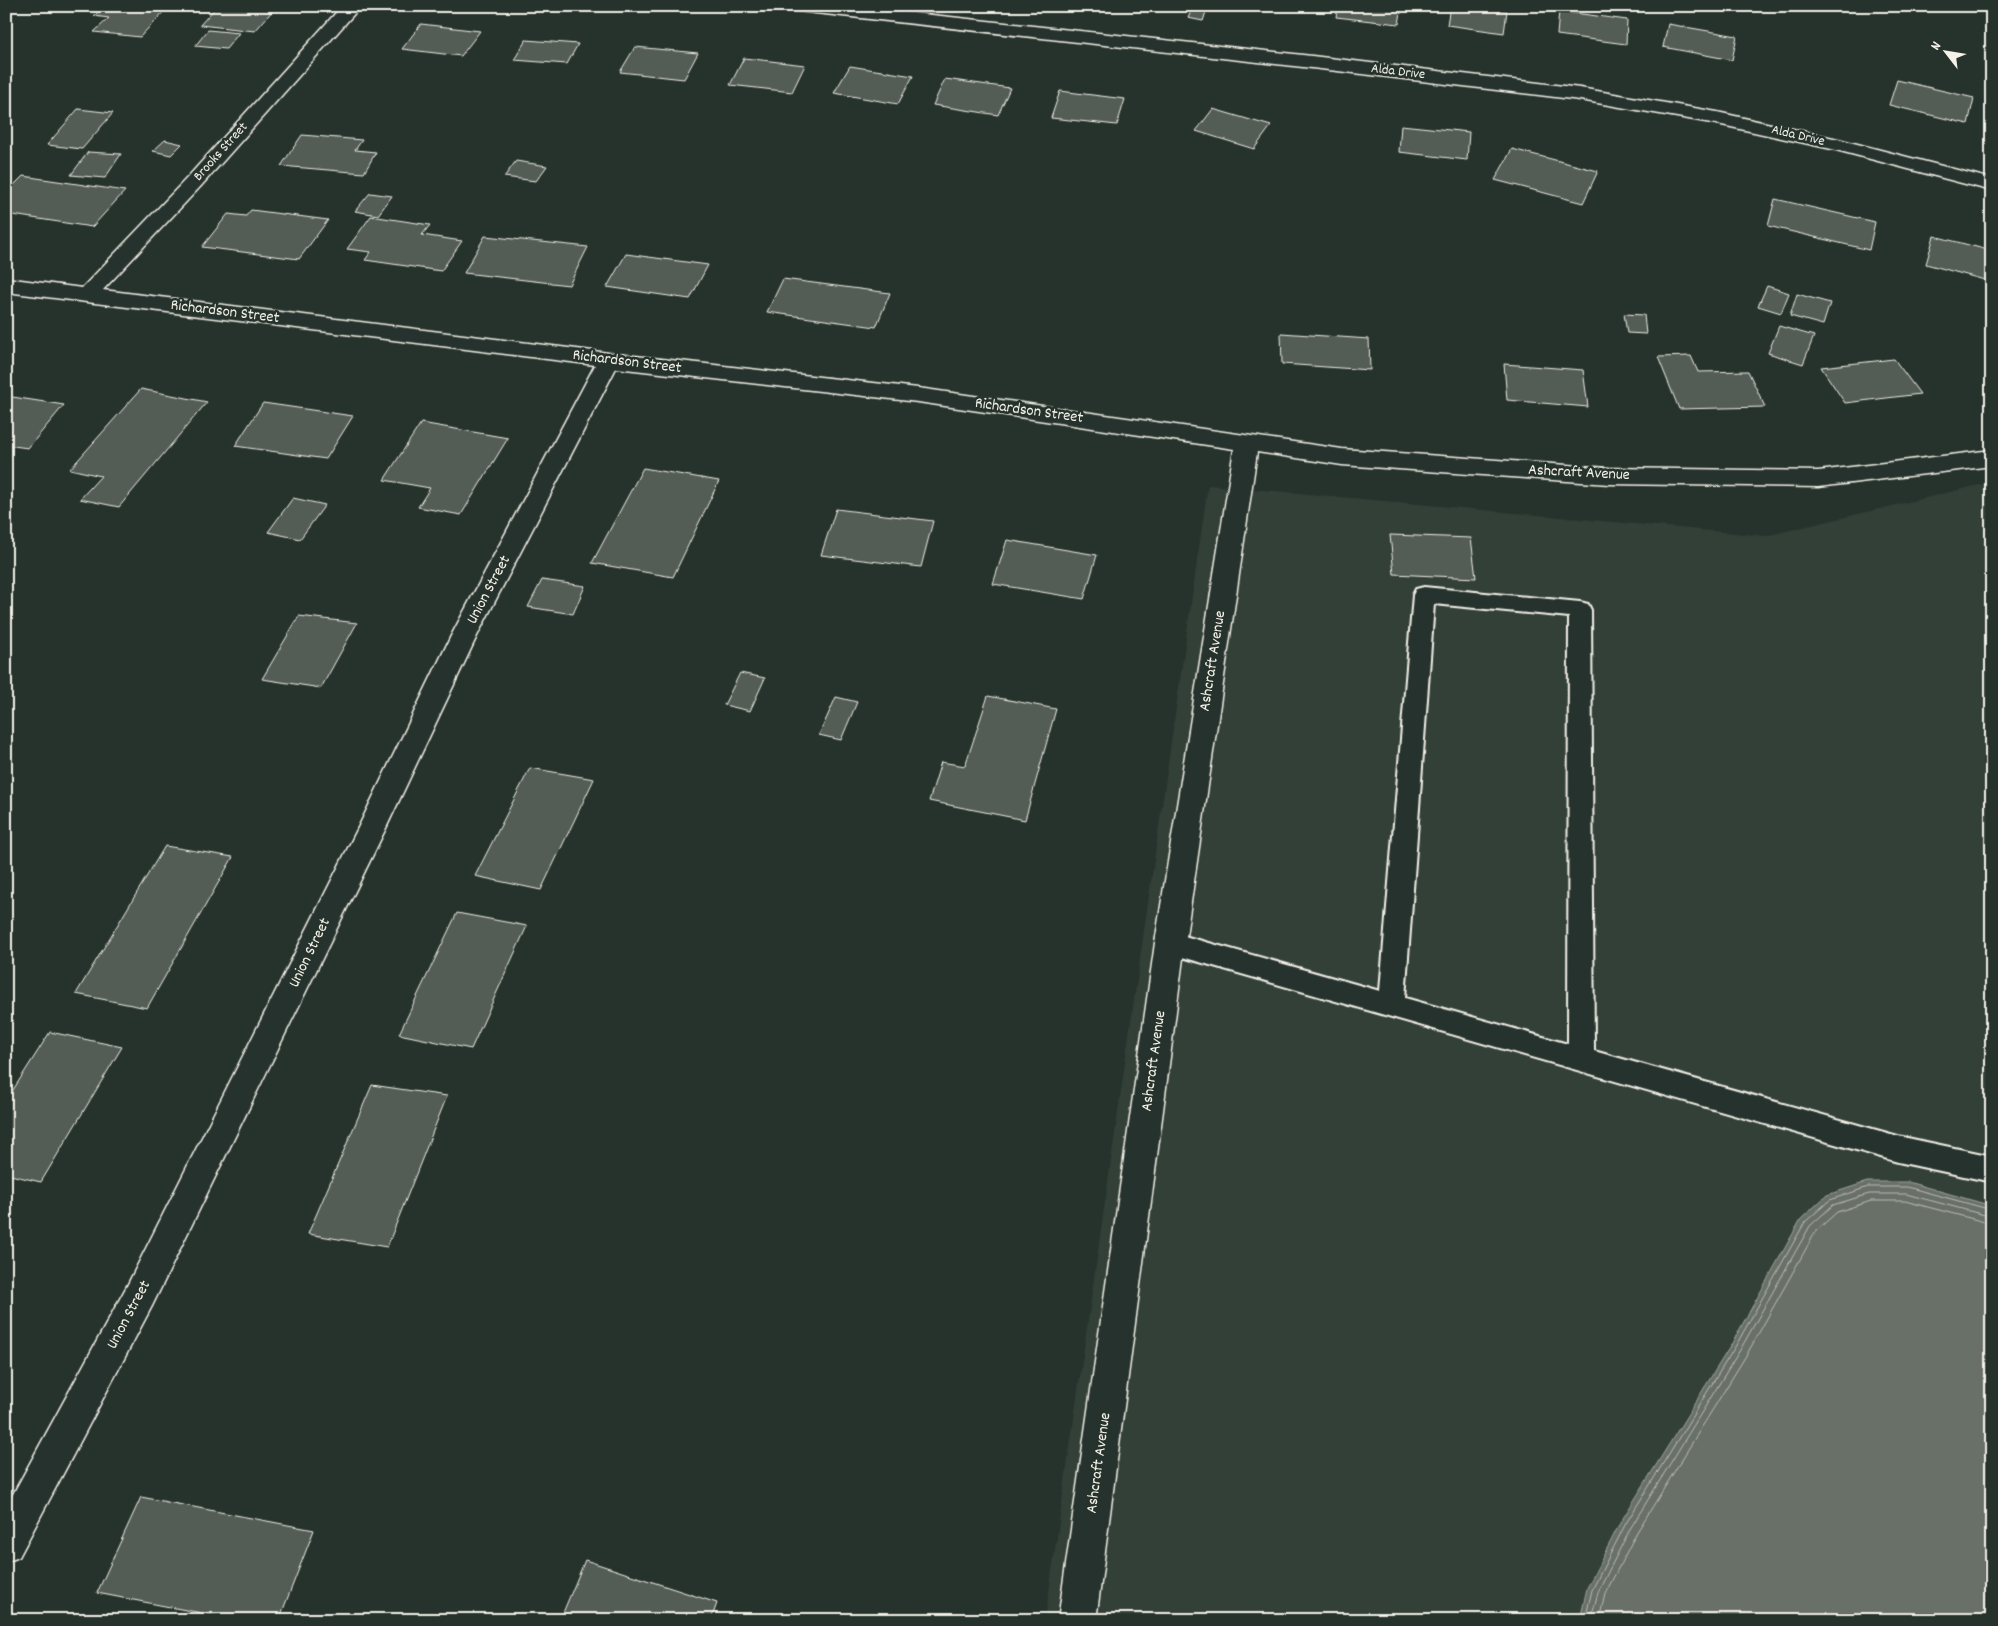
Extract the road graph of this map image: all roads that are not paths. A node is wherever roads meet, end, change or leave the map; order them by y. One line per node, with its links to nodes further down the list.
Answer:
1 (352, 6): 7 (street, Brooks Street)
2 (797, 6): 4 (street, Alda Drive)
3 (920, 6): 4 (street)
4 (902, 16): 5 (street, Alda Drive)
5 (1992, 185)
6 (7, 287): 7 (street, Richardson Street)
7 (87, 295): 8 (street, Richardson Street)
8 (609, 360): 9 (street, Richardson Street); 15 (street, Union Street)
9 (1246, 443): 10 (street, Ashcraft Avenue); 11 (street, Ashcraft Avenue)
10 (1992, 458)
11 (1170, 943): 12 (lane); 16 (street, Ashcraft Avenue)
12 (1392, 1006): 13 (lane); 13 (lane)
13 (1581, 1059): 14 (lane)
14 (1992, 1169)
15 (6, 1544)
16 (1077, 1620)

